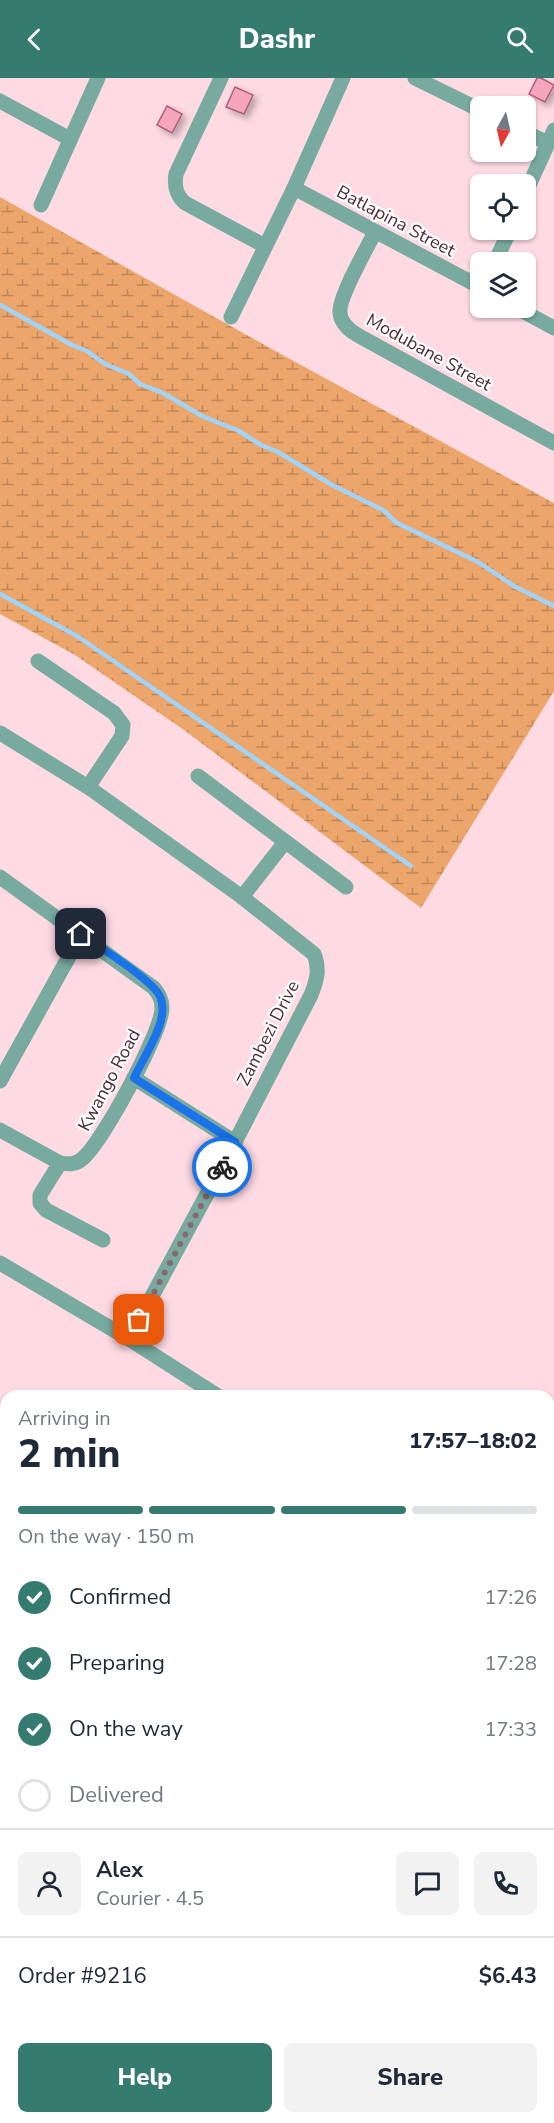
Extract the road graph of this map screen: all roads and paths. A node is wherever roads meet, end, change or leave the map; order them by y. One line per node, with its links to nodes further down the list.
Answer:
1 (98, 78): 9 (street)
2 (221, 78): 14 (street)
3 (343, 78): 11 (street)
4 (415, 78): 6 (street)
5 (0, 101): 9 (street)
6 (470, 105)
7 (536, 134): 8 (street)
8 (551, 136): 10 (street)
9 (70, 139): 12 (street)
10 (534, 174)
11 (294, 188): 13 (street, Batlapina Street); 14 (street)
12 (41, 205)
13 (375, 232): 15 (street, Batlapina Street); 19 (street, Modubane Street)
14 (266, 246): 16 (street)
15 (470, 282)
16 (231, 317)
17 (536, 318): 18 (street)
18 (554, 328)
19 (554, 443)
20 (38, 662): 23 (street)
21 (0, 733): 23 (street, Zambezi Drive)
22 (198, 776): 24 (street)
23 (88, 787): 27 (street, Zambezi Drive)
24 (285, 842): 26 (street); 27 (street)
25 (0, 878): 28 (street)
26 (346, 887)
27 (242, 897): 32 (street, Zambezi Drive)
28 (81, 934): 29 (street, Kwango Road); 30 (street)
29 (134, 1078): 32 (street); 33 (street, Kwango Road)
30 (0, 1081)
31 (0, 1130): 33 (street)
32 (235, 1142): 36 (street, Zambezi Drive)
33 (60, 1163): 34 (street)
34 (103, 1240)
35 (0, 1263): 36 (street)
36 (129, 1339): 37 (street)
37 (209, 1390)

